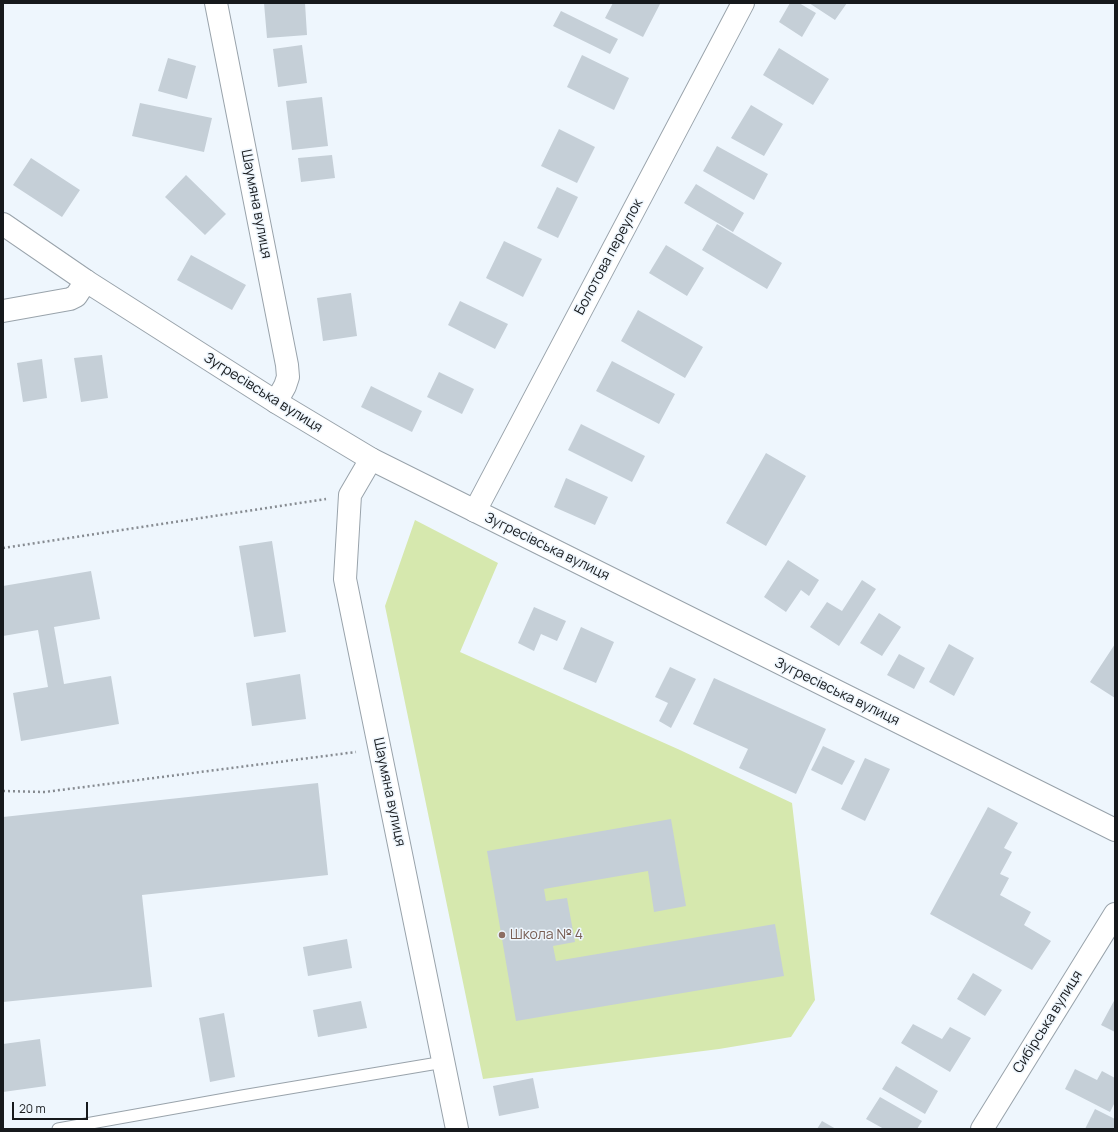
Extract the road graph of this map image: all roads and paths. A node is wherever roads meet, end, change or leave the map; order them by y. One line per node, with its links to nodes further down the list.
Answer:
1 (216, 3): 6 (street, Шаумяна вулиця)
2 (743, 3): 9 (street, Болотова переулок)
3 (3, 224): 4 (street, Зугресівська вулиця)
4 (86, 281): 5 (street); 6 (street, Зугресівська вулиця)
5 (3, 311)
6 (276, 402): 7 (street, Зугресівська вулиця)
7 (371, 459): 8 (street, Шаумяна вулиця); 9 (street, Зугресівська вулиця)
8 (350, 495): 10 (path); 11 (street, Шаумяна вулиця)
9 (475, 511): 13 (street, Зугресівська вулиця)
10 (3, 548)
11 (380, 748): 12 (path); 15 (street, Шаумяна вулиця)
12 (3, 791)
13 (1115, 830)
14 (1115, 914): 18 (street, Сибірська вулиця)
15 (444, 1062): 16 (lane); 17 (street, Шаумяна вулиця)
16 (58, 1129)
17 (457, 1129)
18 (982, 1129)

